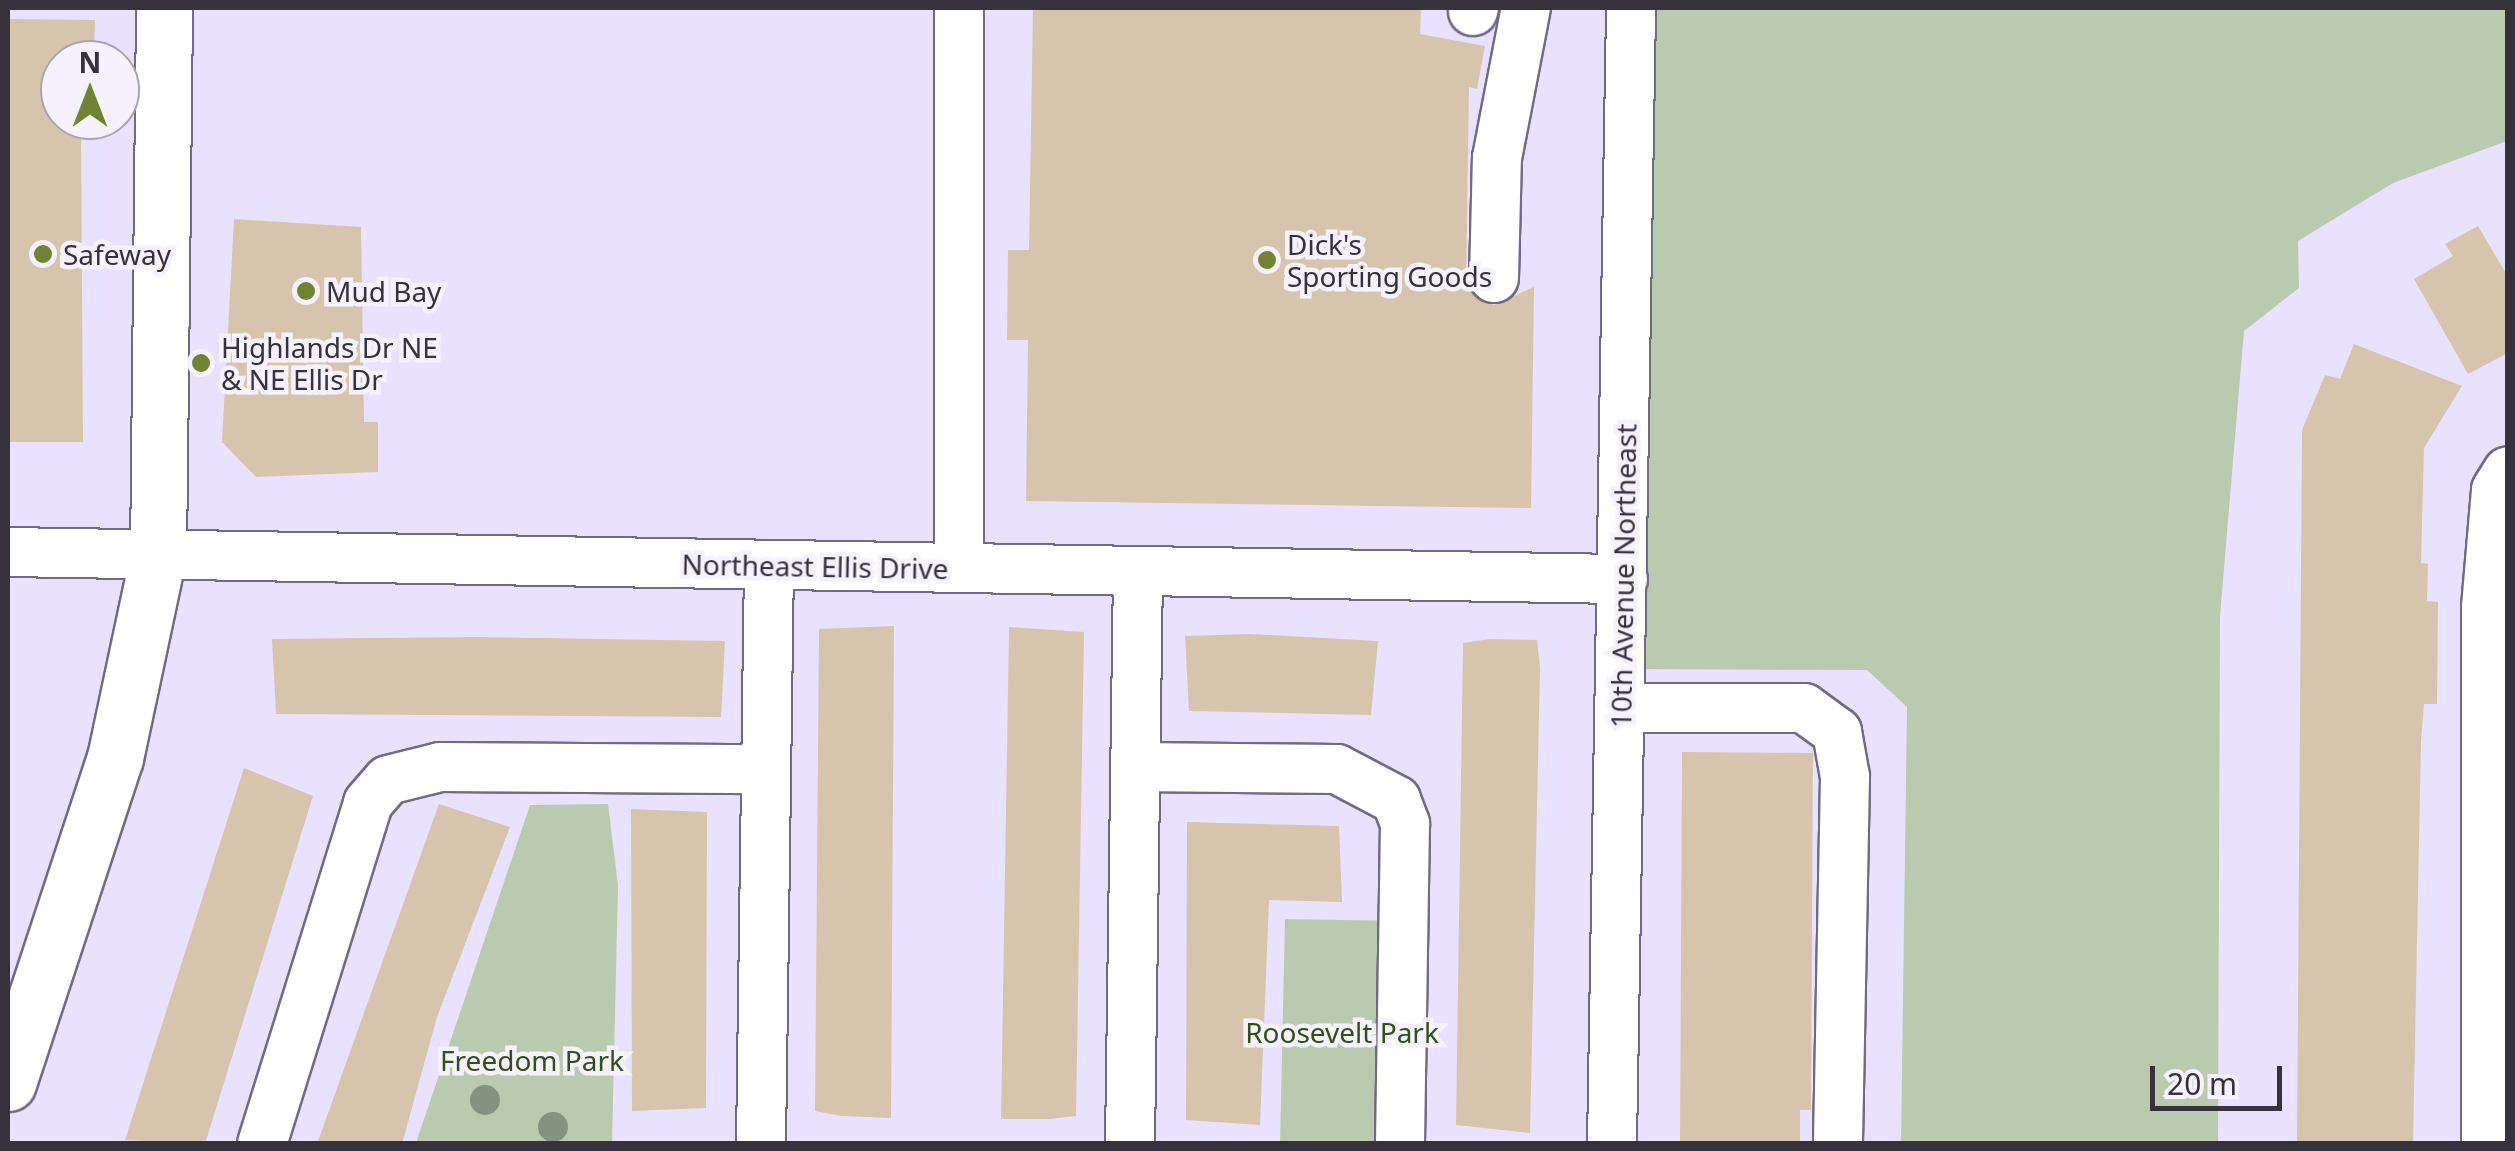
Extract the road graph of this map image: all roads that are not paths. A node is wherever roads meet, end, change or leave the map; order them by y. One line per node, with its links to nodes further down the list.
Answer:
1 (164, 8): 8 (main road)
2 (959, 8): 10 (street)
3 (1526, 8): 5 (street)
4 (1631, 8): 12 (street, 10th Avenue Northeast)
5 (1494, 278)
6 (2508, 471): 23 (street)
7 (8, 552): 8 (street, Northeast Ellis Drive)
8 (158, 556): 9 (street, Northeast Ellis Drive); 16 (main road)
9 (769, 565): 10 (street, Northeast Ellis Drive); 15 (street)
10 (959, 568): 11 (street, Northeast Ellis Drive)
11 (1138, 571): 12 (street, Northeast Ellis Drive); 14 (street)
12 (1623, 579): 13 (street, 10th Avenue Northeast)
13 (1620, 708): 21 (street, 10th Avenue Northeast); 22 (street)
14 (1135, 766): 19 (street); 20 (street)
15 (766, 770): 17 (street); 18 (street)
16 (8, 1083)
17 (262, 1144)
18 (761, 1144)
19 (1130, 1144)
20 (1400, 1144)
21 (1612, 1144)
22 (1838, 1144)
23 (2486, 1144)

